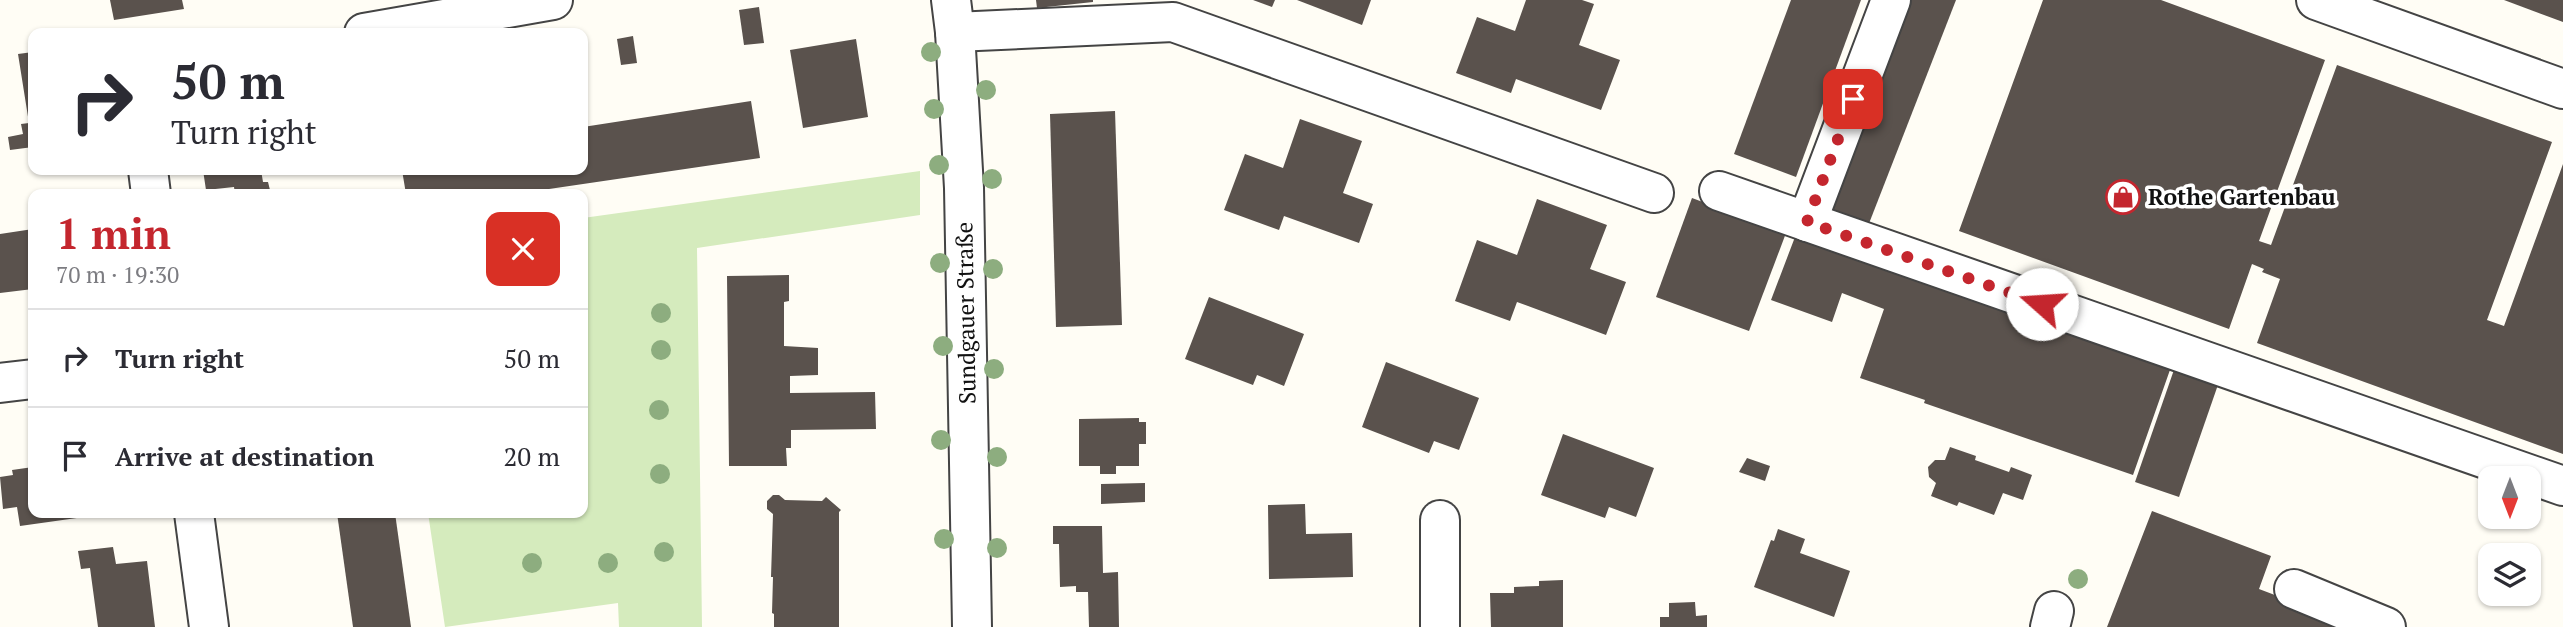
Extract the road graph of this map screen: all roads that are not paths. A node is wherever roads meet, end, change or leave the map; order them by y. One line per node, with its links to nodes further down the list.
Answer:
1 (553, 0): 5 (street)
2 (1891, 0): 9 (street)
3 (2316, 0): 6 (street)
4 (953, 16): 8 (street); 17 (street, Sundgauer Straße)
5 (393, 28)
6 (2563, 89)
7 (1718, 191): 9 (street)
8 (1654, 193)
9 (1807, 222): 12 (street)
10 (28, 380): 11 (street)
11 (0, 383)
12 (2563, 486)
13 (195, 518): 16 (street)
14 (1440, 520): 18 (street)
15 (2294, 589): 19 (street)
16 (209, 627)
17 (972, 627)
18 (1440, 627)
19 (2386, 627)

